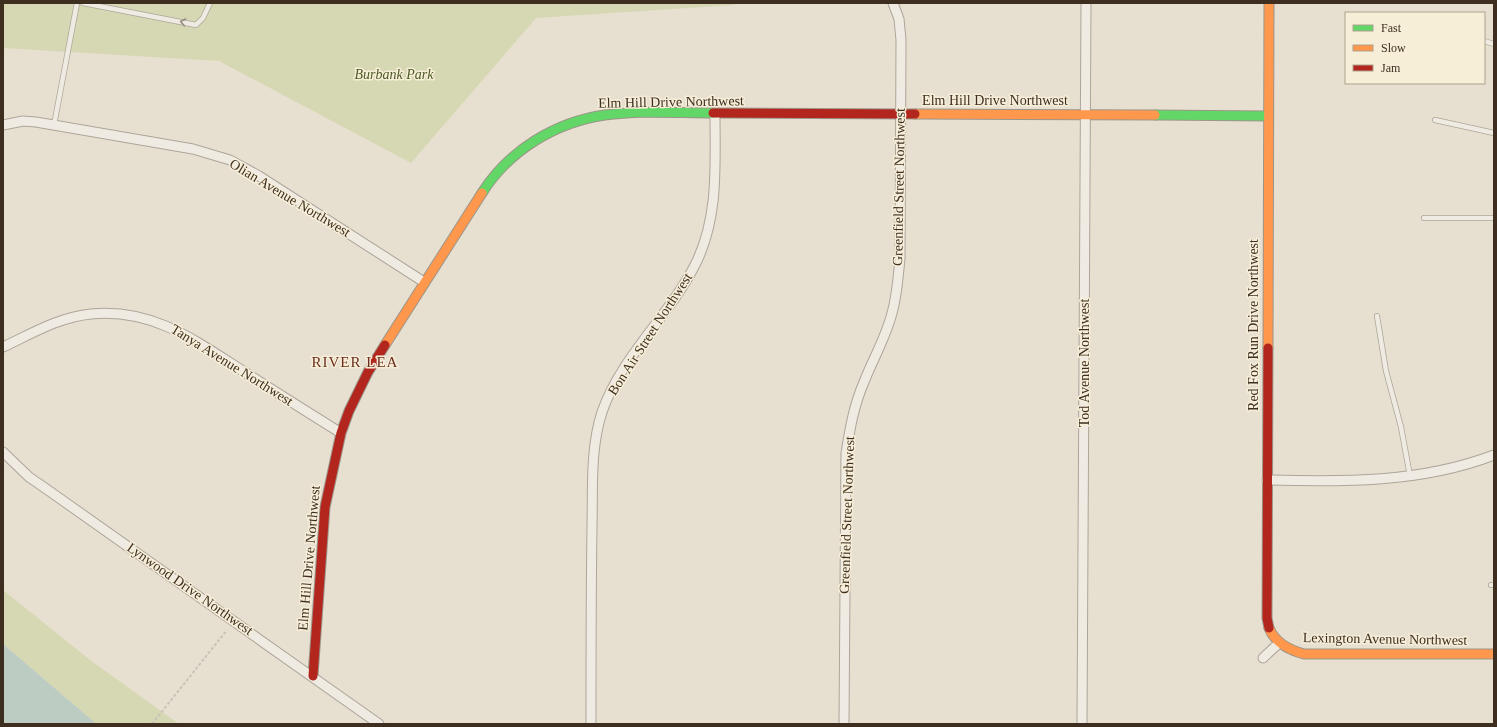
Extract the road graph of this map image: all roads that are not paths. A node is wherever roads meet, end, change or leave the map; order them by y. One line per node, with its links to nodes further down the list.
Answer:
1 (77, 3): 13 (lane)
2 (82, 3): 3 (lane, one-way to 2)
3 (210, 3)
4 (893, 3): 8 (street, Greenfield Street Northwest)
5 (1086, 3): 9 (street, Tod Avenue Northwest)
6 (1269, 3): 10 (street, Red Fox Run Drive Northwest)
7 (716, 114): 8 (street, Elm Hill Drive Northwest); 17 (street, Elm Hill Drive Northwest); 30 (street, Bon Air Street Northwest)
8 (900, 114): 9 (street, Elm Hill Drive Northwest); 31 (street, Greenfield Street Northwest)
9 (1086, 115): 10 (street, Elm Hill Drive Northwest); 32 (street, Tod Avenue Northwest)
10 (1268, 116): 24 (street, Red Fox Run Drive Northwest)
11 (1435, 120): 14 (lane)
12 (3, 125): 13 (street, Olian Avenue Northwest)
13 (54, 125): 17 (street, Olian Avenue Northwest)
14 (1494, 134)
15 (1424, 218): 16 (lane)
16 (1494, 218)
17 (424, 282): 20 (street, Elm Hill Drive Northwest)
18 (1377, 316): 23 (lane)
19 (3, 347): 20 (street, Tanya Avenue Northwest)
20 (341, 433): 28 (street, Elm Hill Drive Northwest)
21 (3, 452): 28 (street, Lynwood Drive Northwest)
22 (1494, 455): 23 (street)
23 (1410, 476): 24 (street)
24 (1267, 480): 25 (street, Red Fox Run Drive Northwest)
25 (1279, 643): 26 (street, Lexington Avenue Northwest); 27 (street)
26 (1494, 654)
27 (1263, 658)
28 (313, 676): 29 (street, Lynwood Drive Northwest)
29 (379, 724)
30 (591, 724)
31 (844, 724)
32 (1082, 724)

